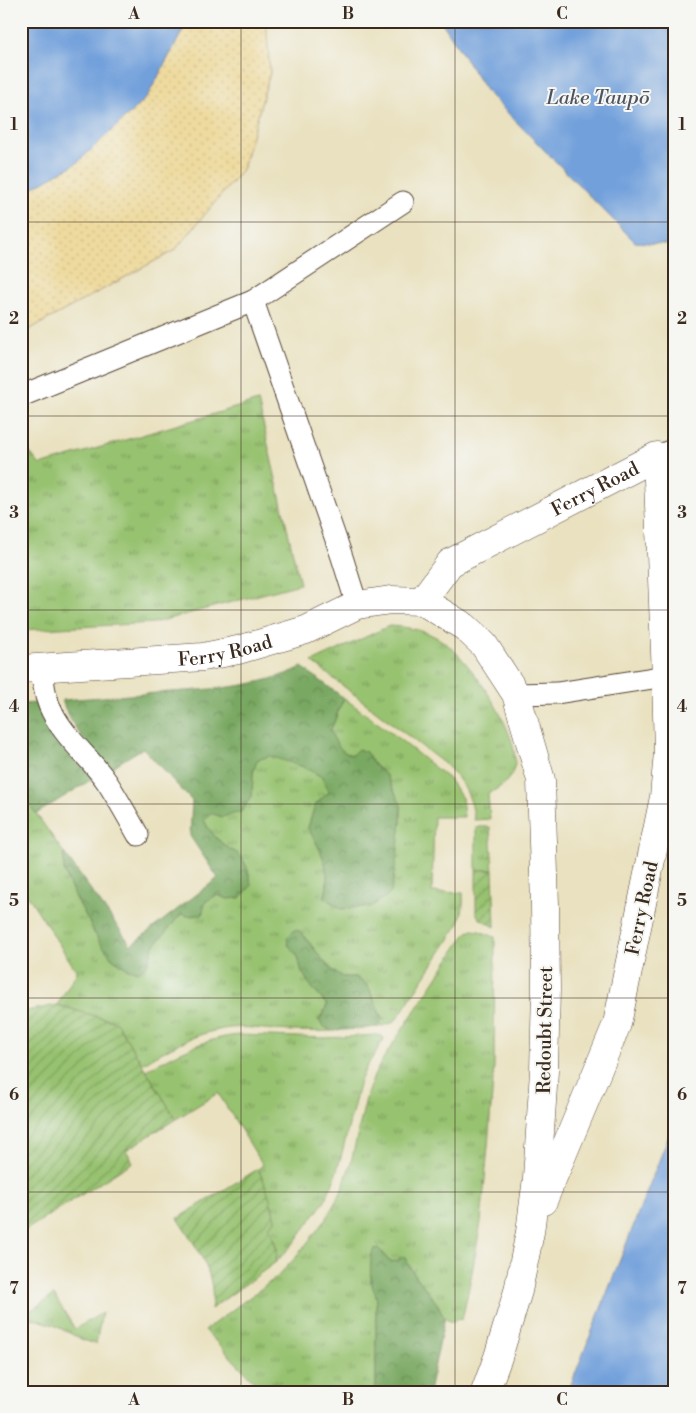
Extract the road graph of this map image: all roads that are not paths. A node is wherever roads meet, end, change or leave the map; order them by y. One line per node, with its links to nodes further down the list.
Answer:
1 (403, 202): 2 (lane)
2 (253, 301): 3 (lane); 7 (lane)
3 (21, 396)
4 (666, 452): 5 (street, Ferry Road); 6 (street, Ferry Road)
5 (668, 540): 10 (street, Ferry Road)
6 (422, 601): 7 (street, Ferry Road); 9 (street, Ferry Road)
7 (357, 605): 8 (street, Ferry Road)
8 (32, 669): 12 (lane)
9 (500, 670): 11 (street, Redoubt Street)
10 (666, 676): 11 (lane); 13 (street, Ferry Road)
11 (516, 694): 13 (street, Redoubt Street)
12 (138, 835)
13 (530, 1232): 14 (street, Redoubt Street)
14 (485, 1392)

